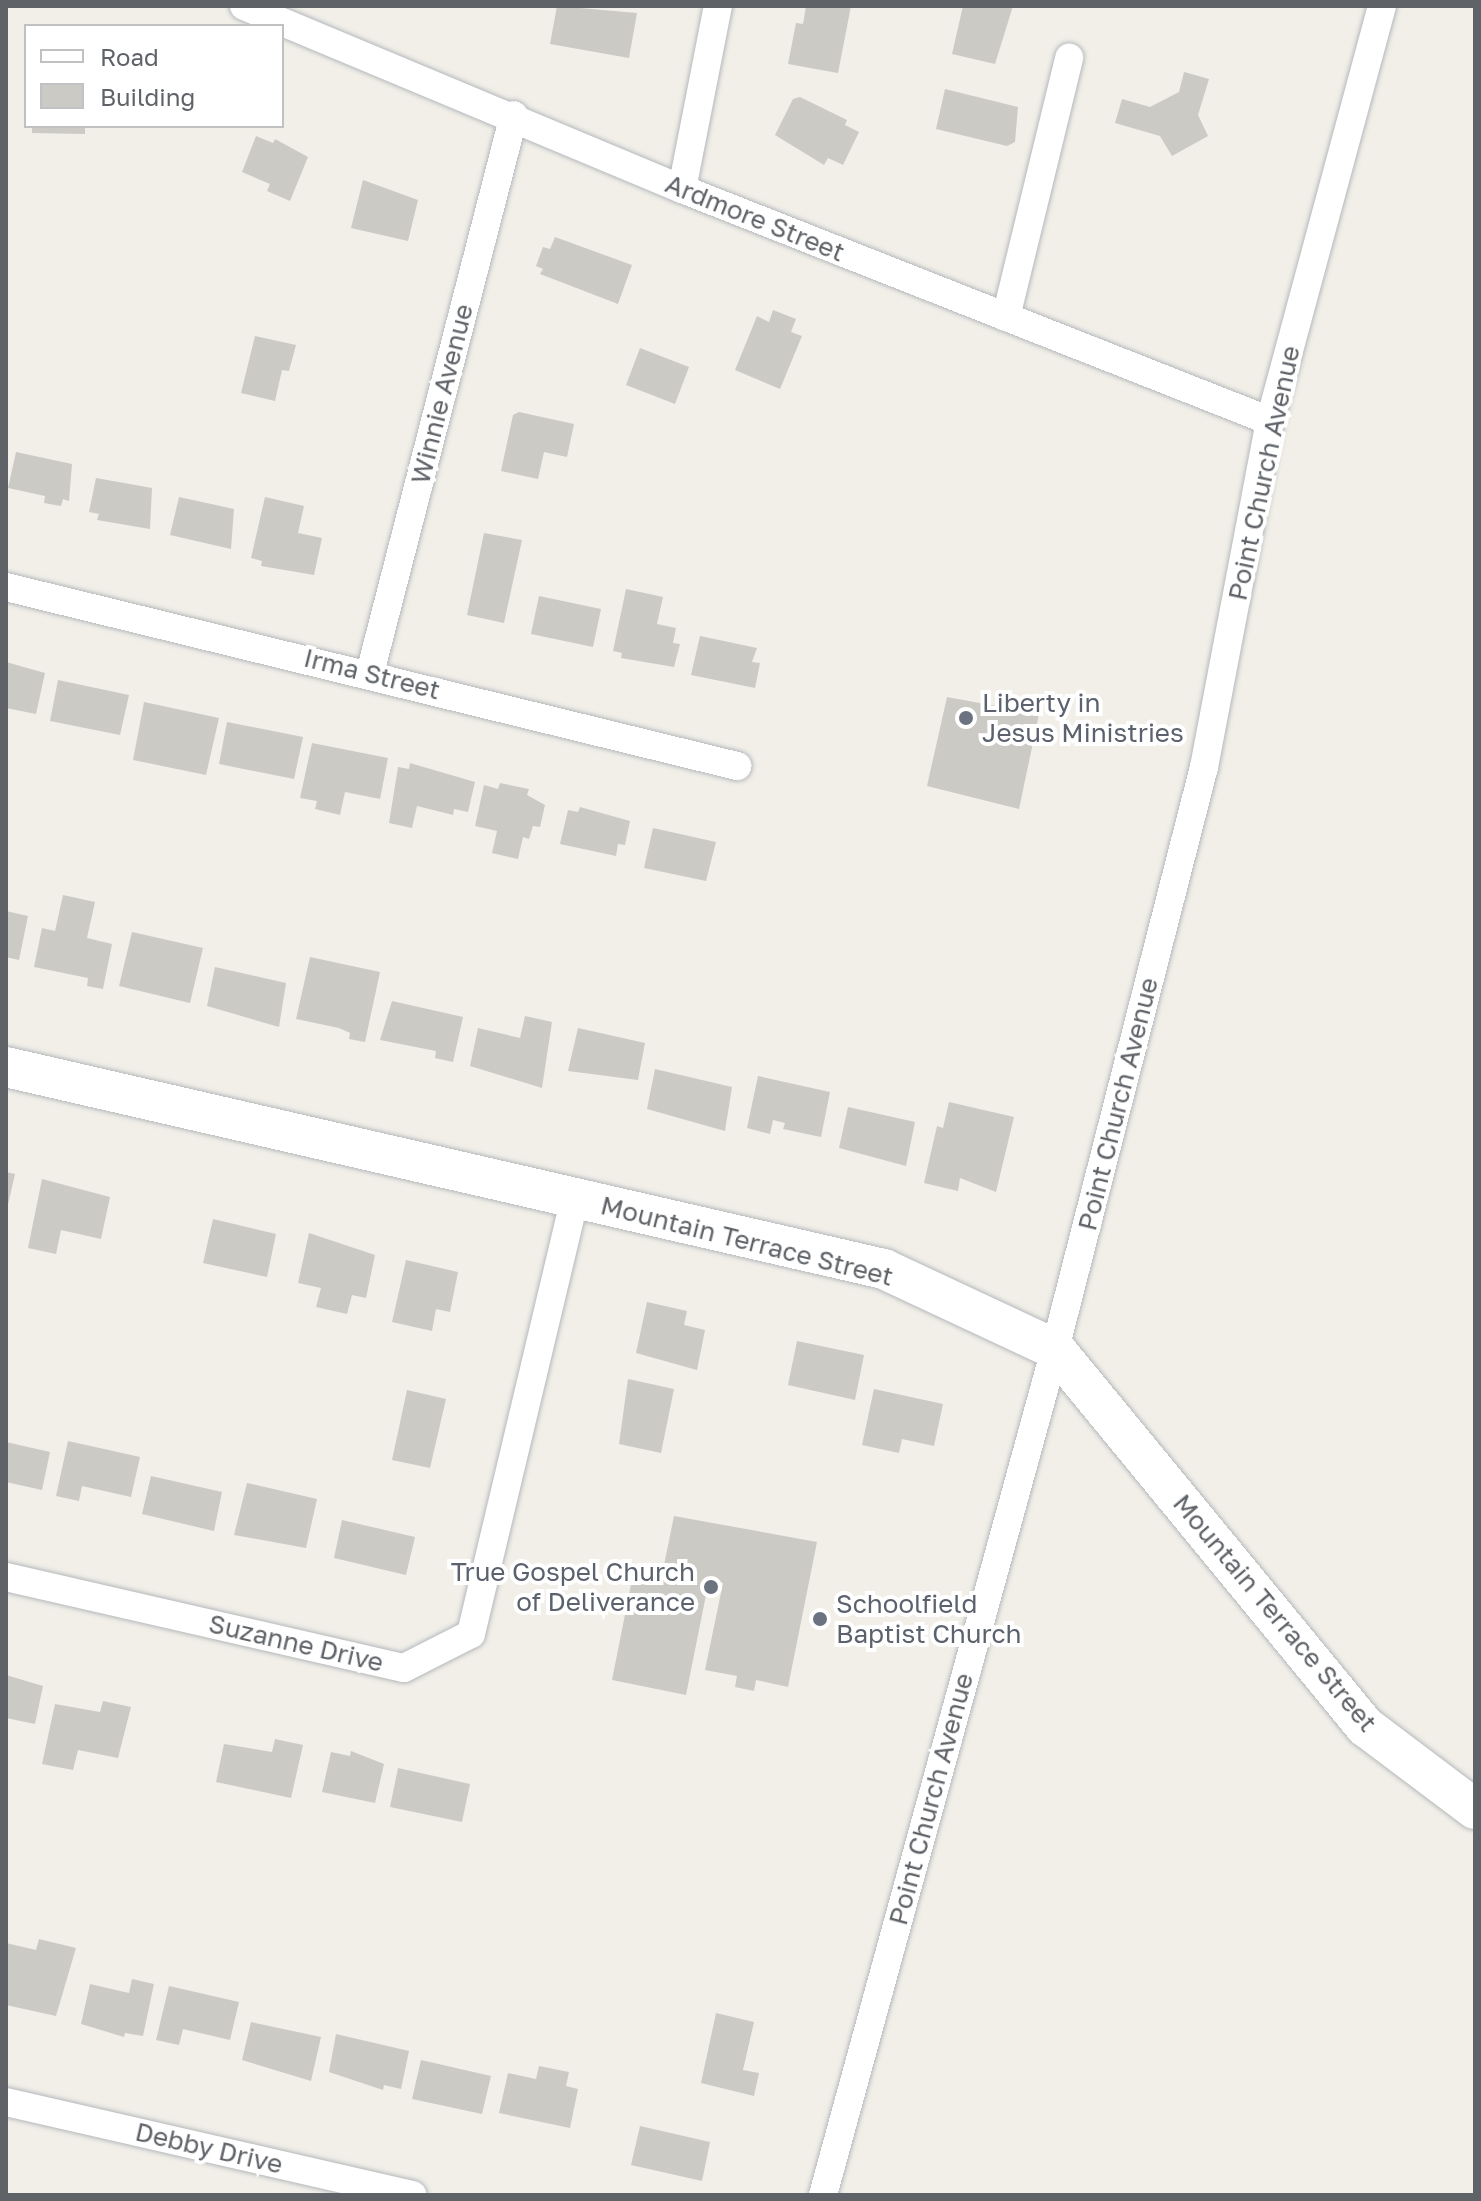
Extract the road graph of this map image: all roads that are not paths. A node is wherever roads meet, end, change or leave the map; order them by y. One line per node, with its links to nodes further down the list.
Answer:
1 (718, 6): 6 (street)
2 (1382, 6): 8 (street, Point Church Avenue)
3 (261, 8): 5 (street, Ardmore Street)
4 (1069, 58): 7 (street)
5 (514, 115): 6 (street, Ardmore Street); 10 (street, Winnie Avenue)
6 (682, 189): 7 (street, Ardmore Street)
7 (1006, 317): 8 (street, Ardmore Street)
8 (1270, 421): 14 (street, Point Church Avenue)
9 (6, 587): 10 (street, Irma Street)
10 (370, 673): 11 (street, Irma Street)
11 (737, 766)
12 (6, 1067): 13 (street, Mountain Terrace Street)
13 (575, 1199): 14 (street, Mountain Terrace Street); 15 (street, Suzanne Drive)
14 (1055, 1349): 16 (street, Mountain Terrace Street); 19 (street, Point Church Avenue)
15 (6, 1577)
16 (1475, 1809)
17 (6, 2102): 18 (street, Debby Drive)
18 (413, 2195)
19 (823, 2195)

